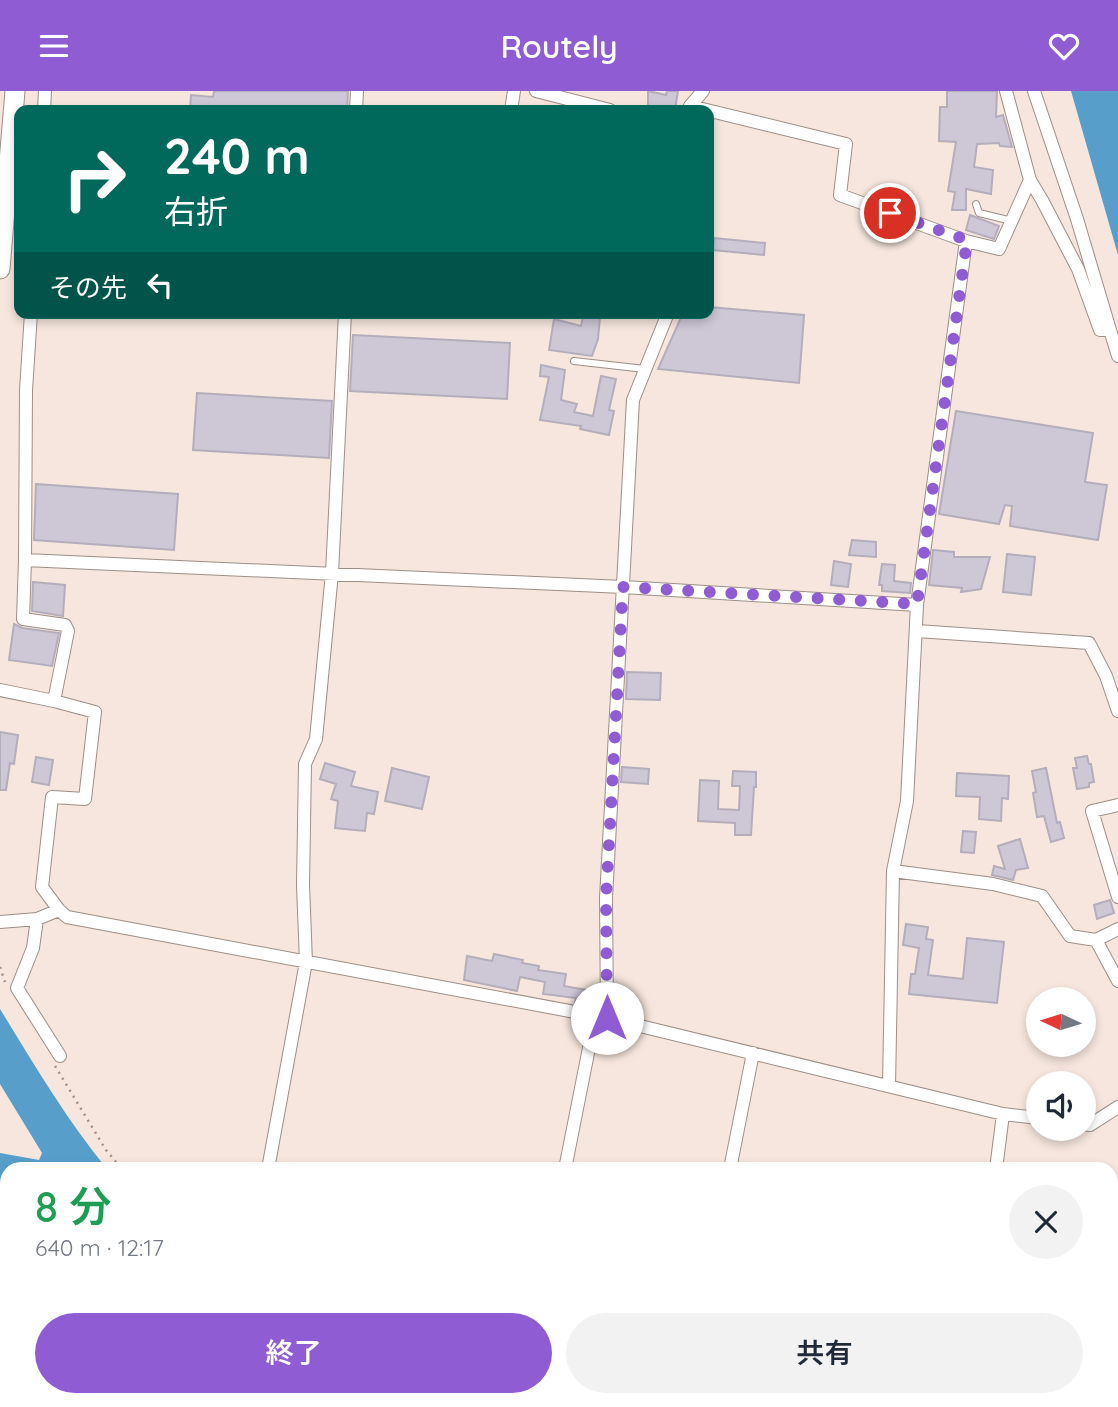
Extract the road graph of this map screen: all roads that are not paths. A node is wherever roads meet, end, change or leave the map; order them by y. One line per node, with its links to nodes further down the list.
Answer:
1 (15, 91): 13 (main road)
2 (536, 91): 6 (street)
3 (703, 91): 7 (street)
4 (1006, 91): 9 (street)
5 (1034, 91): 17 (street)
6 (591, 105)
7 (692, 105)
8 (714, 114): 12 (street)
9 (1030, 180): 11 (street); 17 (street)
10 (976, 204): 11 (lane)
11 (1012, 221): 12 (street)
12 (967, 240): 24 (street)
13 (0, 269)
14 (31, 319): 21 (street)
15 (345, 319): 22 (street)
16 (666, 319): 20 (street)
17 (1110, 330): 18 (street)
18 (1118, 356)
19 (574, 361): 20 (lane)
20 (645, 369): 23 (street)
21 (25, 560): 22 (street); 27 (street)
22 (332, 573): 23 (street); 37 (street)
23 (623, 587): 24 (street); 39 (street)
24 (917, 604): 25 (street)
25 (917, 631): 28 (street); 30 (street)
26 (0, 690): 27 (street)
27 (54, 701): 32 (street)
28 (1118, 711)
29 (1118, 804): 31 (street)
30 (893, 871): 36 (street); 42 (street)
31 (1118, 897)
32 (59, 910): 33 (street); 37 (street)
33 (37, 919): 34 (street); 41 (street)
34 (0, 922)
35 (1118, 929): 36 (street)
36 (1096, 940): 38 (street)
37 (306, 962): 39 (street); 47 (street)
38 (1118, 981)
39 (607, 1018): 40 (street); 48 (street)
40 (753, 1053): 42 (street); 49 (street)
41 (55, 1057)
42 (889, 1086): 44 (street)
43 (1118, 1107): 46 (street)
44 (1003, 1114): 45 (street); 50 (street)
45 (1026, 1117)
46 (1096, 1121)
47 (269, 1162)
48 (566, 1162)
49 (731, 1162)
50 (997, 1162)

